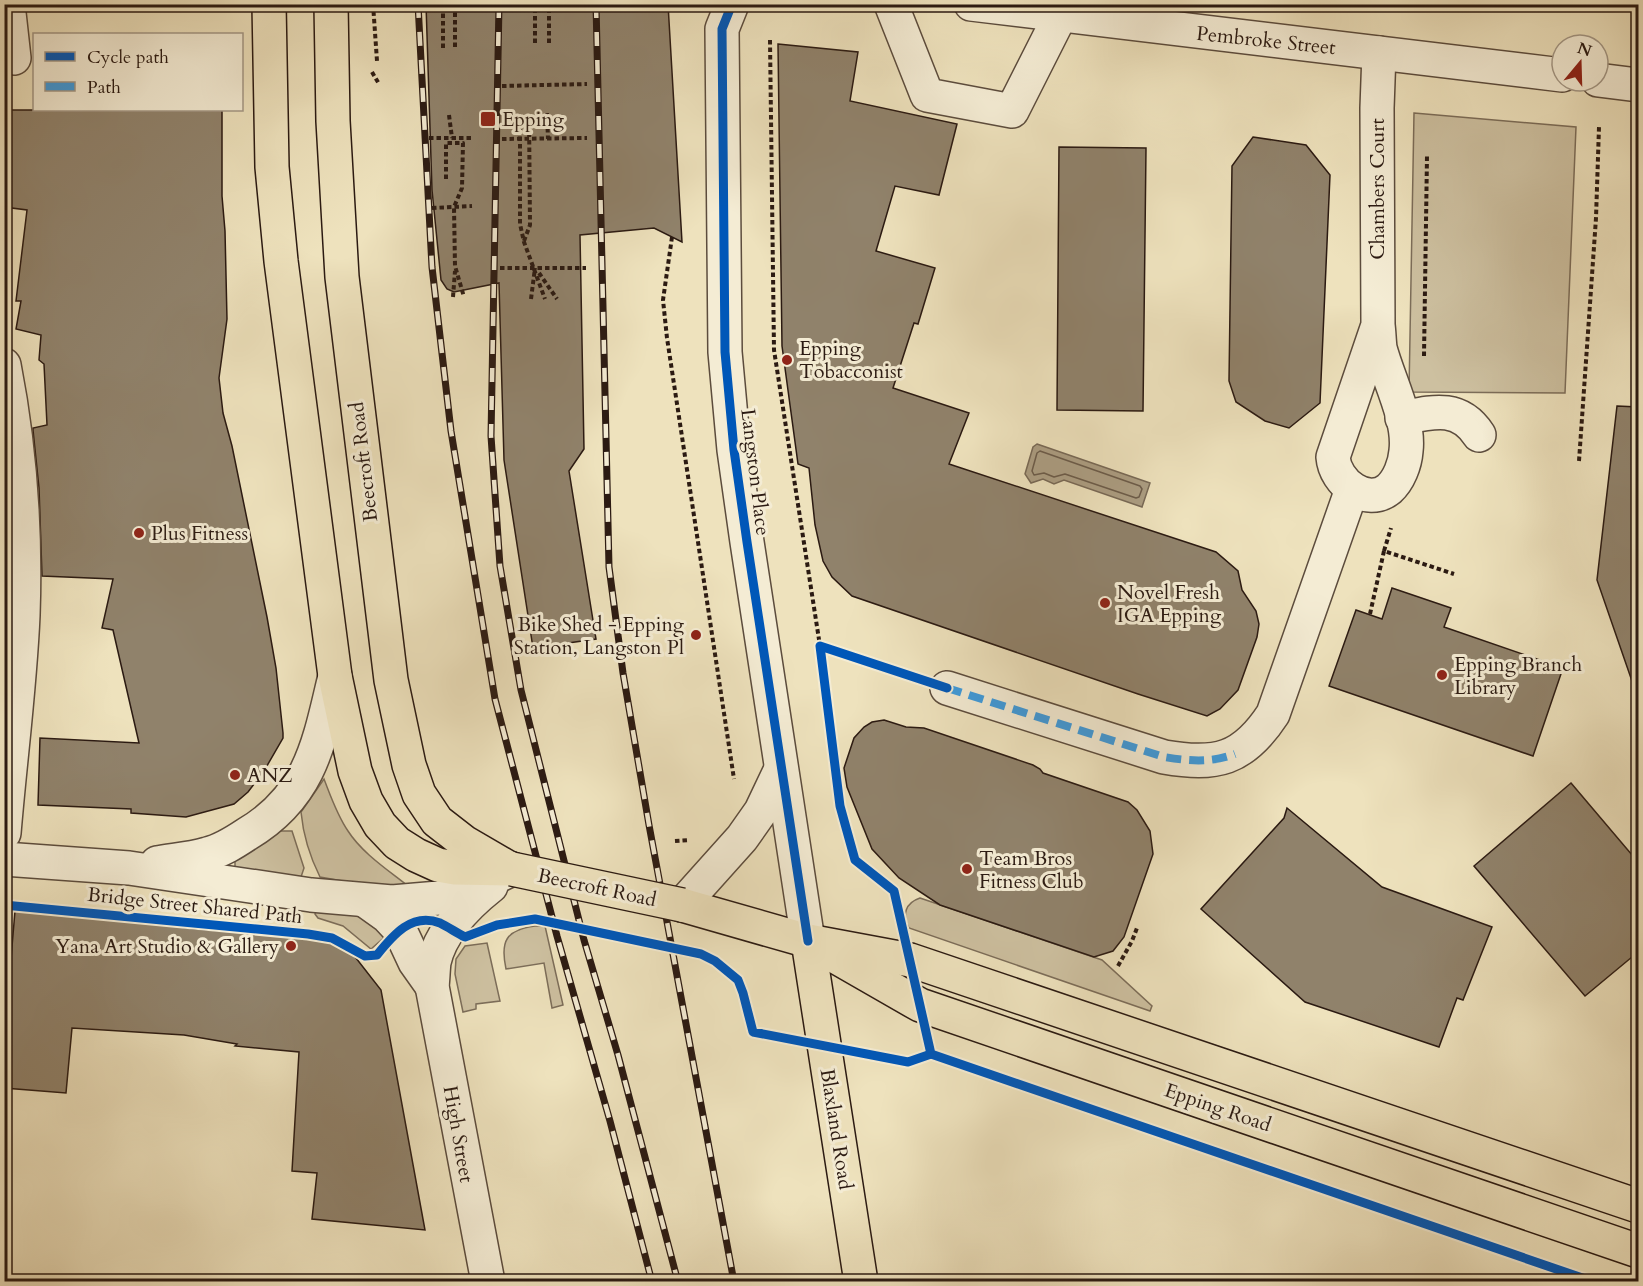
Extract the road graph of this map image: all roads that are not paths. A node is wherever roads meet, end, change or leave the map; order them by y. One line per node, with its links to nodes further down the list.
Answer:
1 (8, 4): 10 (street)
2 (269, 4): 19 (main road, Beecroft Road)
3 (331, 4): 25 (main road, Beecroft Road)
4 (732, 4): 21 (street, Langston Place)
5 (891, 4): 7 (street)
6 (971, 4): 7 (street, Pembroke Street)
7 (1060, 15): 8 (street, Pembroke Street)
8 (1160, 16): 9 (street, Pembroke Street)
9 (1379, 53): 11 (street, Pembroke Street); 14 (street, Chambers Court)
10 (14, 58)
11 (1550, 74)
12 (1610, 82): 13 (street)
13 (1638, 85)
14 (1378, 325): 16 (street, Chambers Court); 18 (street, Chambers Court)
15 (4, 365): 22 (street)
16 (1402, 418): 17 (street); 18 (street, Chambers Court)
17 (1479, 435)
18 (1352, 489): 20 (street)
19 (335, 676): 24 (street, Beecroft Road); 25 (main road, Beecroft Road)
20 (947, 688)
21 (781, 769): 27 (street); 28 (street, Langston Place)
22 (4, 832)
23 (4, 859): 24 (street)
24 (129, 868): 26 (street)
25 (512, 869): 26 (street); 27 (main road, Beecroft Road, bridge); 29 (street, High Street)
26 (366, 901): 29 (street, High Street)
27 (682, 905): 28 (main road, Epping Road)
28 (808, 941): 30 (main road, Epping Road); 31 (main road, Epping Road); 33 (main road, Blaxland Road)
29 (432, 987): 32 (street, High Street)
30 (1638, 1206)
31 (1638, 1251)
32 (488, 1281)
33 (861, 1281)

